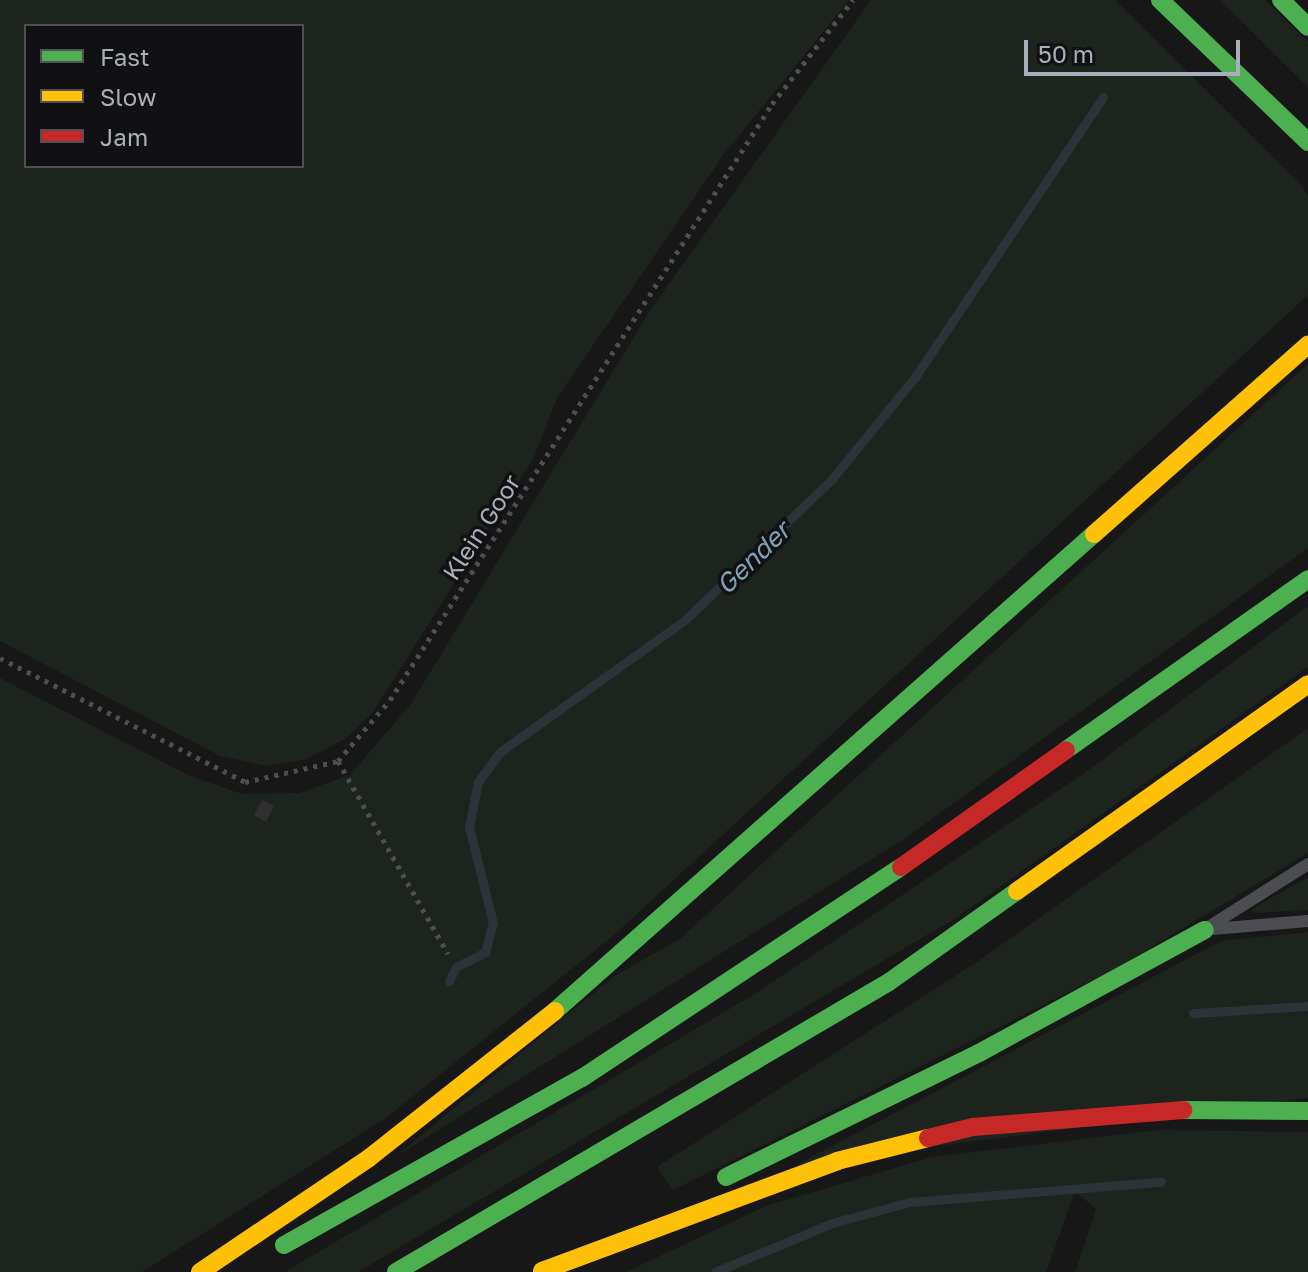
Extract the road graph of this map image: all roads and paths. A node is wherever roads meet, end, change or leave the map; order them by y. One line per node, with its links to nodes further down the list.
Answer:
1 (853, 0): 10 (path, Klein Goor)
2 (1160, 0): 5 (main road)
3 (1281, 0): 4 (main road)
4 (1308, 27)
5 (1308, 142)
6 (1308, 345): 17 (main road)
7 (1308, 579): 18 (main road)
8 (0, 658): 10 (path)
9 (1308, 684): 19 (main road)
10 (338, 761): 14 (path)
11 (1307, 864): 13 (lane)
12 (1308, 921): 13 (lane)
13 (1205, 930): 16 (main road)
14 (448, 954)
15 (1308, 1111): 16 (main road)
16 (541, 1271)
17 (200, 1272)
18 (235, 1272)
19 (396, 1272)

